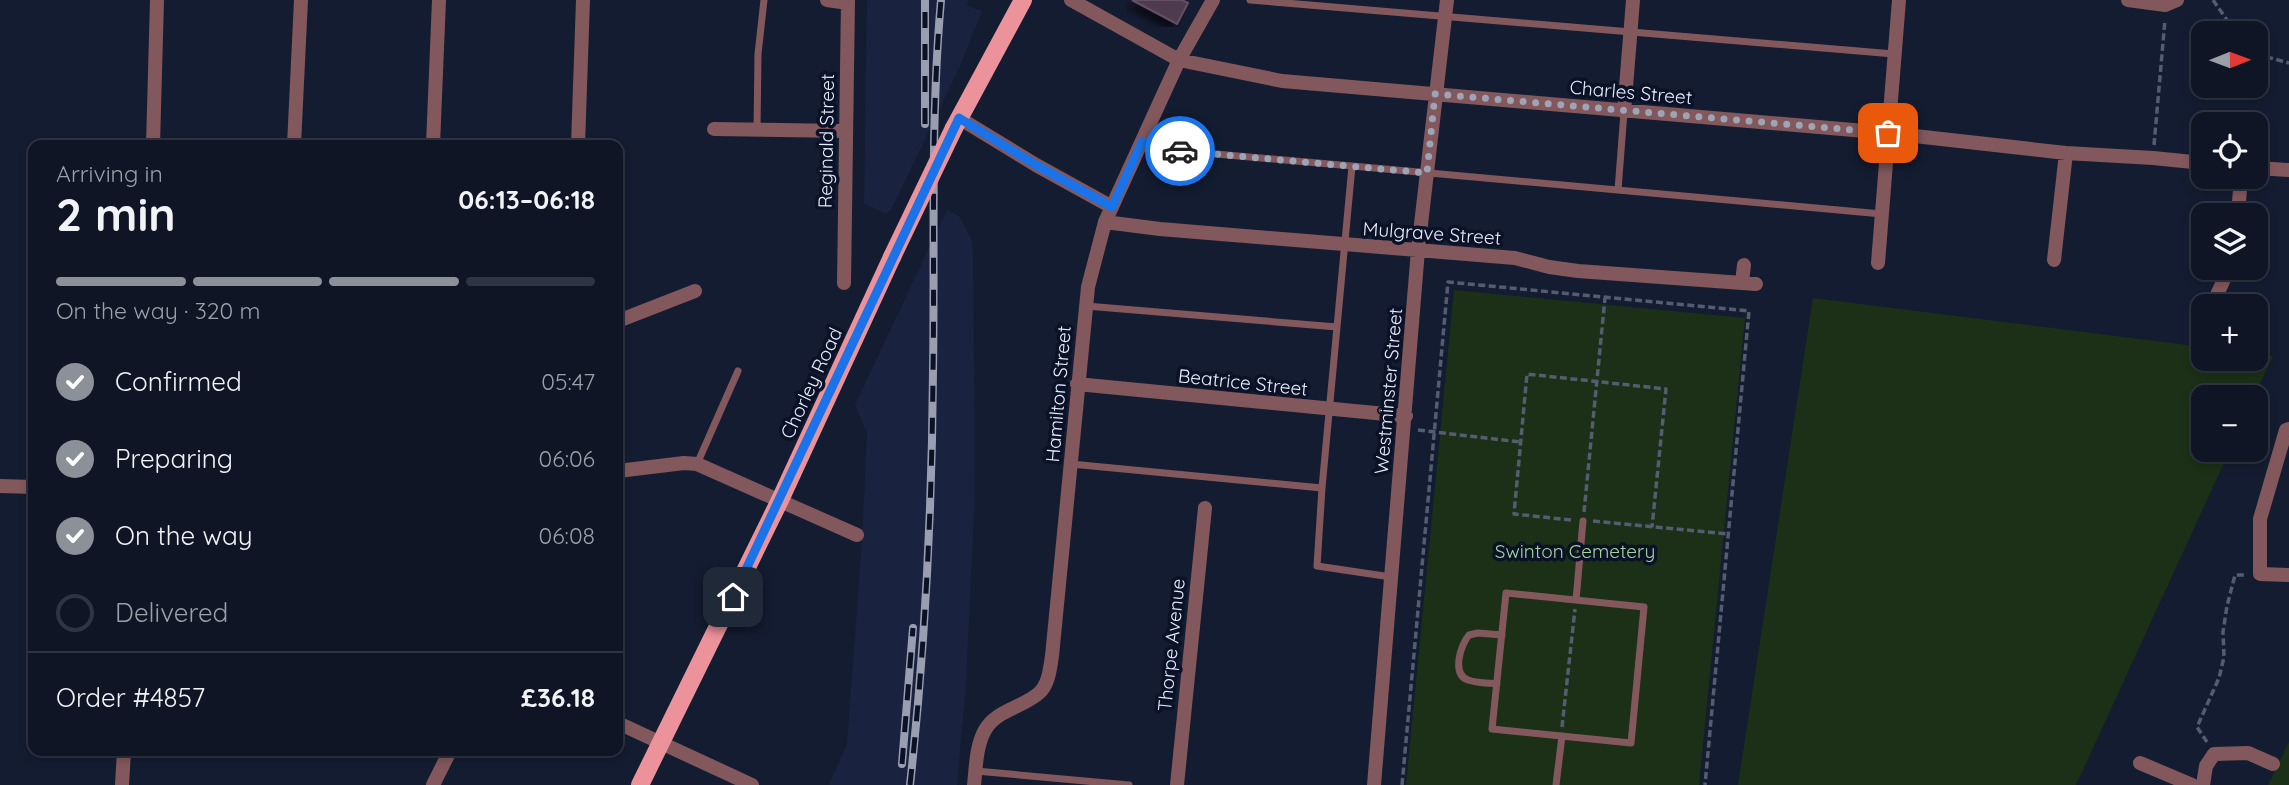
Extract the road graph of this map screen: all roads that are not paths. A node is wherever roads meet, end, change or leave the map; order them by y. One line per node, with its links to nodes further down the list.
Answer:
1 (157, 0): 28 (street)
2 (300, 0): 29 (street)
3 (439, 0): 30 (street)
4 (583, 0): 31 (street)
5 (764, 0): 25 (lane)
6 (827, 0): 15 (street)
7 (1023, 0): 23 (main road, Chorley Road)
8 (1071, 0): 20 (street, Charles Street)
9 (1213, 0): 20 (street, Hamilton Street)
10 (1250, 0): 17 (lane)
11 (1447, 0): 17 (street, Westminster Street)
12 (1633, 0): 18 (street)
13 (1899, 0): 19 (street)
14 (2128, 0): 16 (street)
15 (848, 2): 26 (street, Reginald Street)
16 (2171, 3)
17 (1445, 16): 18 (lane); 21 (street, Westminster Street)
18 (1630, 32): 19 (lane); 22 (street)
19 (1894, 54): 27 (street)
20 (1179, 60): 21 (street, Charles Street); 32 (street, Hamilton Street)
21 (1435, 94): 22 (street, Charles Street); 38 (street, Westminster Street)
22 (1625, 112): 27 (street, Charles Street); 39 (lane)
23 (957, 123): 40 (street); 64 (main road, Chorley Road, bridge)
24 (714, 129): 25 (street)
25 (757, 129): 26 (street)
26 (845, 131): 48 (street, Reginald Street)
27 (1888, 133): 33 (street, Charles Street); 41 (street)
28 (153, 140)
29 (294, 140)
30 (433, 140)
31 (578, 140)
32 (1142, 142): 35 (lane); 40 (street, Hamilton Street)
33 (2066, 153): 34 (street, Charles Street); 45 (street)
34 (2191, 162)
35 (1352, 166): 38 (lane); 43 (lane)
36 (2268, 169): 37 (street)
37 (2289, 170)
38 (1427, 173): 39 (lane); 44 (street, Westminster Street)
39 (1618, 190): 41 (lane)
40 (1112, 207): 42 (street, Hamilton Street)
41 (1882, 214): 46 (street)
42 (1105, 222): 43 (street, Mulgrave Street); 50 (street, Hamilton Street)
43 (1344, 246): 44 (street, Mulgrave Street); 52 (lane)
44 (1418, 250): 47 (street, Mulgrave Street); 56 (street, Westminster Street)
45 (2054, 260)
46 (1878, 263)
47 (1744, 265)
48 (844, 284)
49 (695, 291): 51 (street)
50 (1086, 306): 52 (lane); 54 (street, Hamilton Street)
51 (623, 319)
52 (1337, 327): 55 (lane)
53 (737, 371): 58 (lane)
54 (1077, 384): 55 (street, Beatrice Street); 59 (street, Hamilton Street)
55 (1329, 409): 56 (street, Beatrice Street); 63 (lane)
56 (1406, 416): 69 (street, Westminster Street)
57 (2289, 429): 68 (street)
58 (697, 464): 60 (street); 64 (street)
59 (1071, 464): 63 (lane); 80 (street, Hamilton Street)
60 (623, 470)
61 (0, 486): 62 (street)
62 (28, 488)
63 (1322, 488): 69 (lane)
64 (780, 500): 67 (street); 75 (main road, Chorley Road)
65 (1205, 508): 86 (street, Thorpe Avenue)
66 (1583, 521): 70 (lane)
67 (857, 535)
68 (2289, 575)
69 (1392, 577): 87 (street, Westminster Street)
70 (1576, 600): 71 (lane); 74 (lane)
71 (1502, 635): 72 (lane); 72 (lane)
72 (1497, 684): 74 (lane)
73 (623, 725): 75 (street)
74 (1562, 736): 88 (lane)
75 (662, 742): 83 (main road, Chorley Road); 84 (street)
76 (124, 756): 81 (street)
77 (448, 756): 82 (street)
78 (2140, 763): 89 (street)
79 (2273, 764): 90 (street)
80 (975, 778): 85 (lane)
81 (122, 785)
82 (433, 785)
83 (640, 785)
84 (752, 785)
85 (1129, 785)
86 (1177, 785)
87 (1374, 785)
88 (1556, 785)
89 (2192, 785)
90 (2203, 785)

